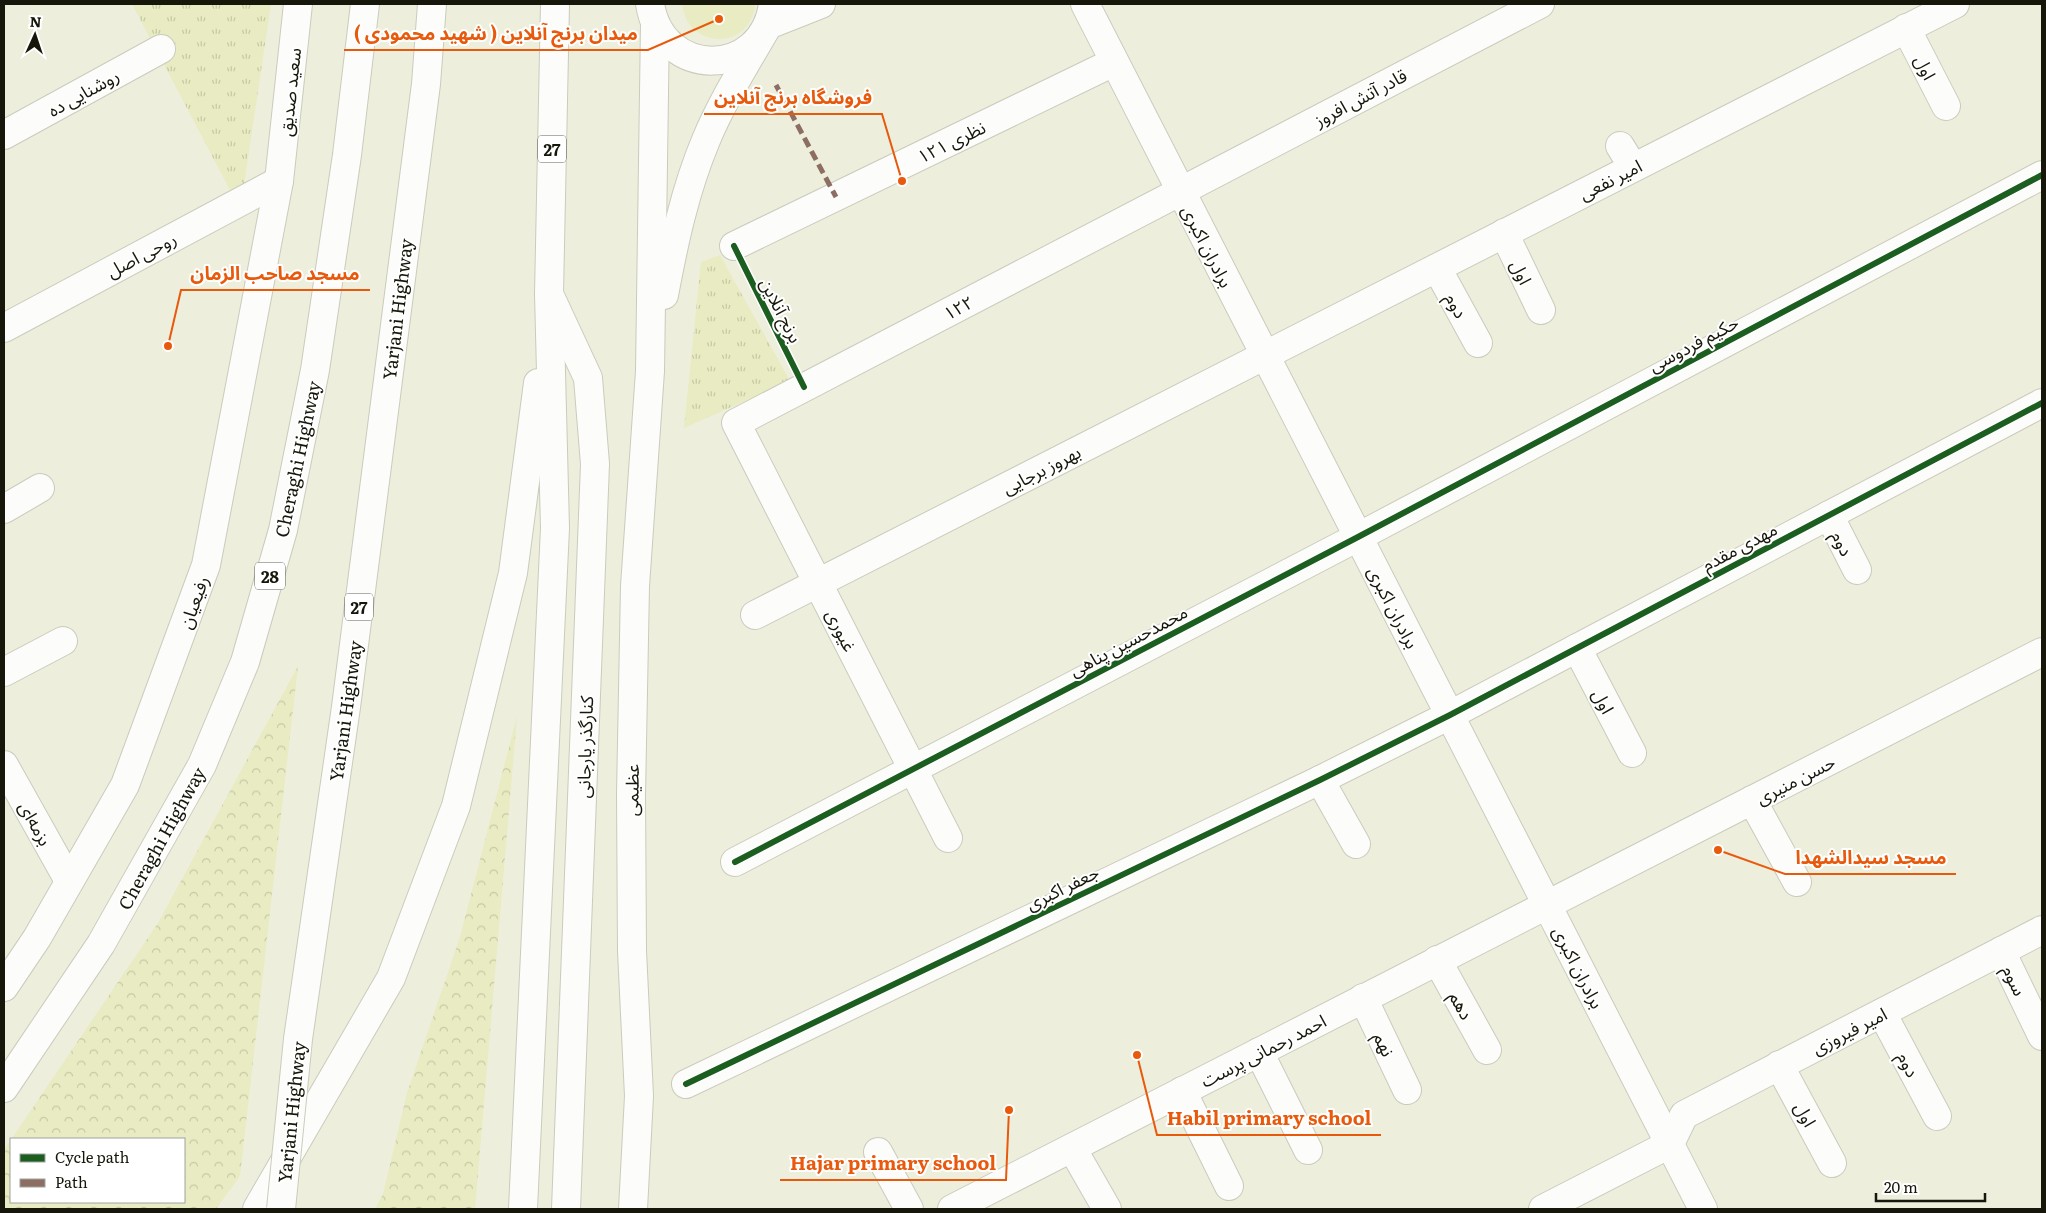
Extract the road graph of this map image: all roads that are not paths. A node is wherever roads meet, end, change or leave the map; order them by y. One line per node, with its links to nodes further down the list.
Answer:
1 (298, 4): 17 (main road, سعید صدیق)
2 (366, 4): 66 (main road, Cheraghi Highway / 28)
3 (432, 4): 80 (main road, Yarjani Highway / 27, bridge)
4 (555, 4): 22 (main road, 27)
5 (821, 4): 10 (main road)
6 (1085, 4): 13 (main road, برادران اکبری)
7 (1540, 4): 18 (main road, قادر آتش افروز)
8 (1955, 4): 11 (main road, امیر نفعی)
9 (653, 14): 10 (main road); 27 (main road)
10 (770, 14): 27 (main road)
11 (1906, 28): 14 (main road, اول); 19 (main road, امیر نفعی)
12 (161, 49): 15 (main road, روشنایی ده)
13 (1114, 62): 18 (main road, برادران اکبری); 20 (main road, نظری ۱۲۱)
14 (1946, 106)
15 (4, 135)
16 (2042, 175): 33 (main road, حکیم فردوسی)
17 (279, 181): 24 (main road, روحی اصل); 50 (main road, رفیعیان)
18 (1180, 191): 26 (main road, برادران اکبری); 29 (main road, ۱۲۲)
19 (1504, 233): 21 (main road, امیر نفعی); 23 (main road, اول)
20 (734, 246)
21 (1437, 268): 25 (main road, دوم); 26 (main road, امیر نفعی)
22 (549, 294): 77 (main road, کنارگذر یارجانی); 79 (main road); 81 (main road, 27)
23 (1541, 310)
24 (4, 328)
25 (1478, 342)
26 (1264, 355): 33 (main road, برادران اکبری); 35 (main road, بهروز برجایی)
27 (650, 371): 75 (main road, عظیمی)
28 (2042, 403): 32 (main road, مهدی مقدم)
29 (736, 423): 35 (main road, غیوری)
30 (40, 488): 31 (main road)
31 (4, 509)
32 (1829, 515): 34 (main road, دوم); 38 (main road, مهدی مقدم)
33 (1358, 537): 41 (main road, برادران اکبری); 43 (main road, محمدحسین پناهی)
34 (1857, 570)
35 (818, 583): 36 (main road, بهروز برجایی); 43 (main road, غیوری)
36 (755, 615)
37 (63, 641): 40 (main road)
38 (1577, 648): 41 (main road, مهدی مقدم); 42 (main road, اول)
39 (2042, 652): 46 (main road, حسن منیری)
40 (4, 672)
41 (1450, 715): 44 (main road, جعفر اکبری); 52 (main road, برادران اکبری)
42 (1632, 753)
43 (913, 769): 47 (main road, غیوری); 49 (main road, محمدحسین پناهی)
44 (1320, 780): 48 (main road); 65 (main road, جعفر اکبری)
45 (8, 781): 50 (main road, بزمه‌ای)
46 (1752, 800): 51 (main road); 52 (main road, حسن منیری)
47 (948, 838)
48 (1356, 844)
49 (735, 862)
50 (69, 881): 54 (main road, رفیعیان)
51 (1797, 882)
52 (1547, 904): 57 (main road, احمد رحمانی پرست); 70 (main road, برادران اکبری)
53 (2042, 930): 55 (main road, امیر فیروزی)
54 (37, 938): 56 (main road); 58 (main road, رفیعیان)
55 (2001, 951): 60 (main road, امیر فیروزی); 61 (main road, سوم)
56 (4, 954)
57 (1437, 960): 59 (main road, احمد رحمانی پرست); 62 (main road, دهم)
58 (4, 987)
59 (1364, 998): 63 (main road, احمد رحمانی پرست); 67 (main road, نهم)
60 (1882, 1013): 64 (main road, امیر فیروزی); 69 (main road, دوم)
61 (2042, 1036)
62 (1487, 1050)
63 (1259, 1052): 68 (main road, احمد رحمانی پرست); 72 (main road)
64 (1779, 1066): 70 (main road, امیر فیروزی); 74 (main road, اول)
65 (686, 1084)
66 (4, 1088)
67 (1407, 1090)
68 (1182, 1091): 71 (main road, احمد رحمانی پرست); 76 (main road)
69 (1937, 1116)
70 (1670, 1144): 86 (main road); 87 (main road, برادران اکبری)
71 (1072, 1148): 78 (main road, احمد رحمانی پرست); 85 (main road)
72 (1308, 1150)
73 (878, 1152): 84 (main road)
74 (1832, 1163)
75 (635, 1170): 82 (main road); 83 (main road, عظیمی)
76 (1229, 1186)
77 (569, 1202)
78 (967, 1206)
79 (257, 1209)
80 (281, 1209)
81 (523, 1209)
82 (626, 1209)
83 (633, 1209)
84 (909, 1209)
85 (1107, 1209)
86 (1543, 1209)
87 (1703, 1209)

